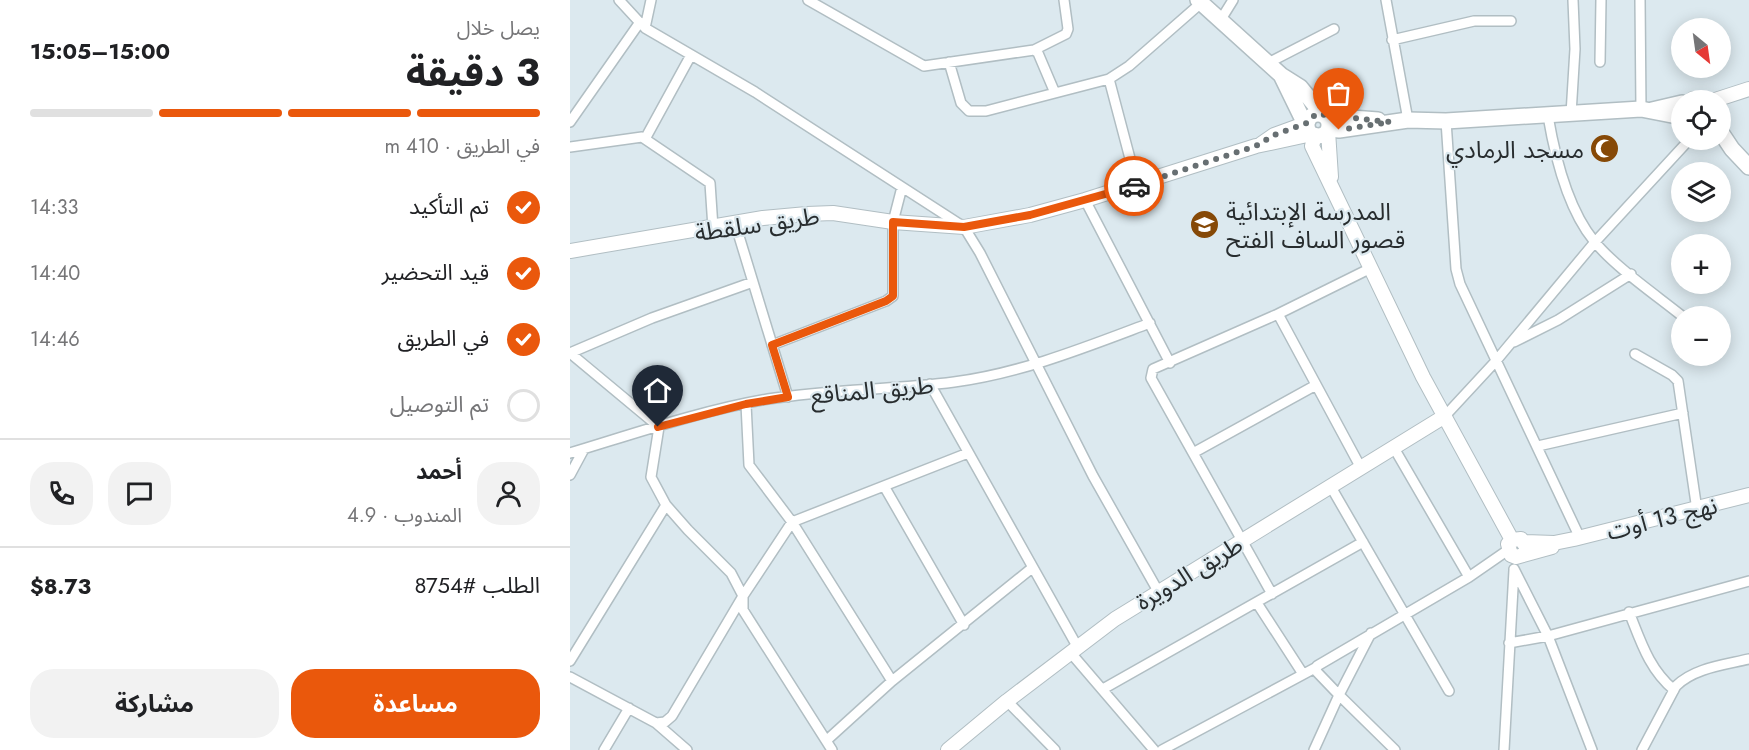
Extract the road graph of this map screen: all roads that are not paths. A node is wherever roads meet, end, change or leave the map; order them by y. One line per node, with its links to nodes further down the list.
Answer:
1 (619, 0): 13 (street)
2 (651, 0): 13 (street)
3 (808, 0): 18 (street)
4 (1064, 0): 16 (street)
5 (1233, 0): 11 (street)
6 (1386, 0): 15 (street)
7 (1573, 0): 27 (street)
8 (1601, 0): 19 (street)
9 (1640, 0): 26 (street)
10 (1199, 1): 11 (main road); 21 (street)
11 (1220, 21): 20 (main road)
12 (1511, 21): 15 (street)
13 (643, 25): 17 (street); 32 (street)
14 (1334, 29): 20 (street)
15 (1392, 40): 30 (street)
16 (1034, 50): 18 (street); 23 (street)
17 (691, 55): 34 (street); 40 (street)
18 (949, 62): 23 (street)
19 (1600, 62)
20 (1268, 63): 33 (main road)
21 (1109, 79): 23 (street); 39 (street)
22 (1749, 89): 24 (street)
23 (1055, 93)
24 (1731, 95)
25 (1671, 105): 26 (main road)
26 (1646, 110): 27 (main road); 28 (main road)
27 (1571, 114): 29 (main road)
28 (1671, 115)
29 (1548, 116): 31 (main road); 46 (street)
30 (1408, 120): 31 (main road); 33 (main road)
31 (1446, 121): 58 (street)
32 (570, 122)
33 (1318, 125): 39 (street, طريق سلقطة); 48 (street)
34 (645, 139): 35 (street); 45 (street)
35 (570, 147)
36 (1732, 149): 38 (main road)
37 (1680, 150): 46 (street)
38 (1749, 167)
39 (1137, 185): 41 (street, طريق سلقطة)
40 (902, 187): 42 (street); 44 (street)
41 (1085, 200): 44 (street, طريق سلقطة); 53 (street)
42 (893, 222): 43 (street, طريق سلقطة); 44 (street, طريق سلقطة); 55 (street)
43 (735, 223): 45 (street, طريق سلقطة); 50 (street)
44 (964, 227): 60 (street)
45 (713, 228): 47 (street, طريق سلقطة)
46 (1594, 242): 49 (street); 54 (street)
47 (570, 251)
48 (1371, 268): 52 (street); 66 (street)
49 (1631, 274): 51 (street); 54 (street)
50 (753, 282): 55 (street); 57 (street)
51 (1671, 307)
52 (1278, 314): 59 (street); 62 (street)
53 (1150, 324): 59 (street); 60 (street, طريق المناقع)
54 (1511, 343): 58 (street)
55 (772, 345): 63 (street)
56 (1635, 354): 65 (street)
57 (571, 355): 67 (street)
58 (1495, 362): 66 (street); 68 (street)
59 (1170, 363): 73 (street)
60 (1035, 365): 61 (street, طريق المناقع); 89 (street)
61 (930, 384): 63 (street, طريق المناقع); 72 (street)
62 (1316, 385): 73 (street); 74 (street)
63 (788, 397): 64 (street, طريق المناقع)
64 (746, 404): 67 (street, طريق المناقع); 81 (street)
65 (1683, 413): 68 (street); 80 (street)
66 (1445, 416): 69 (street, طريق الدويرة); 85 (street)
67 (658, 427): 70 (street, طريق المناقع); 79 (street)
68 (1538, 446): 82 (street)
69 (1394, 448): 74 (street, طريق الدويرة); 87 (street)
70 (584, 449): 71 (street, طريق المناقع); 75 (street)
71 (570, 453)
72 (968, 453): 76 (street); 86 (street)
73 (1193, 453): 83 (street)
74 (1361, 468): 77 (street, طريق الدويرة)
75 (570, 475)
76 (884, 486): 81 (street); 95 (street)
77 (1330, 487): 83 (street, طريق الدويرة); 84 (street)
78 (1749, 495): 80 (street, نهج 13 أوت)
79 (666, 505): 91 (street); 101 (street)
80 (1697, 510): 82 (street, نهج 13 أوت)
81 (792, 522): 91 (street); 105 (street)
82 (1577, 538): 85 (street, نهج 13 أوت)
83 (1242, 542): 89 (street, طريق الدويرة); 90 (street)
84 (1363, 542): 90 (street); 94 (street)
85 (1517, 552): 87 (street); 97 (street); 98 (street)
86 (1032, 568): 95 (street); 99 (street)
87 (1469, 577): 94 (street)
88 (1749, 581): 93 (street)
89 (1158, 591): 99 (street, طريق الدويرة)
90 (1272, 594): 92 (street)
91 (743, 596): 112 (street); 113 (street)
92 (1257, 603): 103 (street); 106 (street)
93 (1629, 612): 97 (street); 107 (street)
94 (1405, 614): 96 (street); 108 (street)
95 (964, 625): 105 (street)
96 (1372, 632): 102 (street); 109 (street)
97 (1548, 636): 98 (street); 124 (street)
98 (1509, 643): 123 (street)
99 (1073, 649): 106 (street); 110 (street, طريق الدويرة)
100 (1749, 659): 107 (street)
101 (570, 661)
102 (1315, 668): 103 (street); 109 (street)
103 (1304, 674): 114 (street)
104 (570, 677): 111 (street)
105 (892, 681): 113 (street)
106 (1103, 689): 120 (street)
107 (1674, 690): 125 (street)
108 (1449, 691)
109 (1339, 695): 121 (street); 122 (street)
110 (1007, 701): 118 (street, طريق الدويرة); 119 (street)
111 (629, 708): 112 (street); 115 (street)
112 (657, 723): 116 (street)
113 (827, 740): 117 (street)
114 (1168, 749)
115 (604, 750)
116 (687, 750)
117 (832, 750)
118 (948, 750)
119 (1055, 750)
120 (1154, 750)
121 (1314, 750)
122 (1395, 750)
123 (1504, 750)
124 (1592, 750)
125 (1642, 750)

